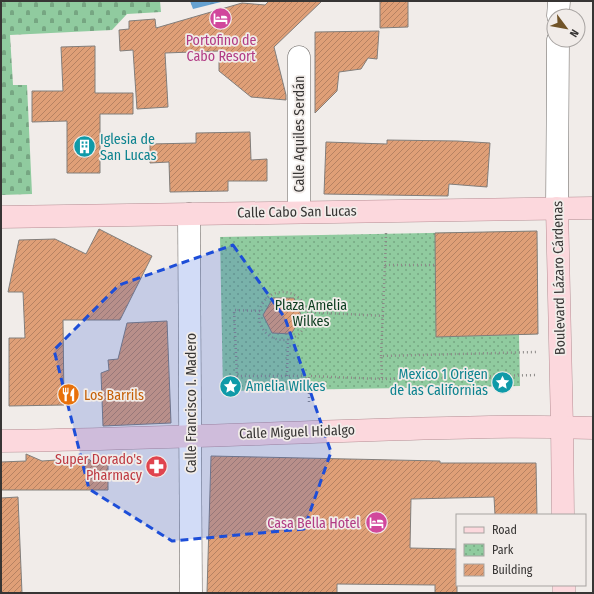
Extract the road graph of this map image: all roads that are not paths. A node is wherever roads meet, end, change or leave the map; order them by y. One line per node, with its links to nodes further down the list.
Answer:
1 (558, 48): 3 (street, Boulevard Lázaro Cárdenas)
2 (299, 57): 5 (street, Calle Aquiles Serdán)
3 (556, 208): 4 (main road, Calle Cabo San Lucas); 5 (main road, Calle Cabo San Lucas); 8 (main road, Boulevard Lázaro Cárdenas)
4 (593, 208)
5 (299, 211): 6 (main road, Calle Cabo San Lucas)
6 (190, 214): 7 (main road, Calle Cabo San Lucas); 10 (street, Calle Francisco I. Madero)
7 (1, 217)
8 (562, 428): 9 (main road, Calle Miguel Hidalgo); 10 (main road, Calle Miguel Hidalgo); 12 (main road, Boulevard Lázaro Cárdenas)
9 (593, 428)
10 (191, 436): 11 (main road, Calle Miguel Hidalgo); 13 (street, Calle Francisco I. Madero)
11 (1, 441)
12 (563, 514)
13 (191, 593)

